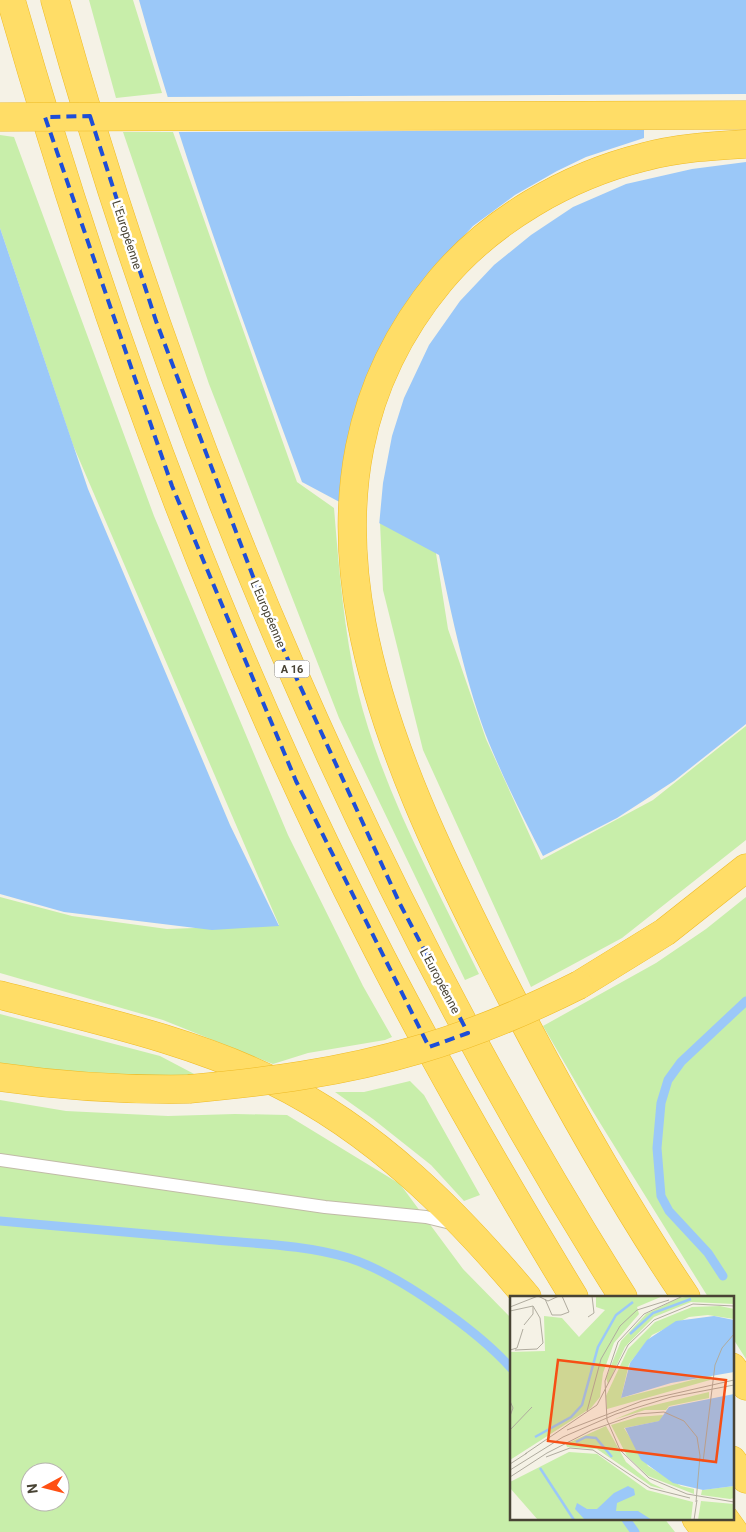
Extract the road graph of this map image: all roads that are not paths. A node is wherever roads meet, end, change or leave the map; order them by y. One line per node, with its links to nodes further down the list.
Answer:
1 (11, 0): 12 (highway)
2 (55, 0): 13 (highway, L'Européenne / A 16)
3 (746, 115): 4 (highway, bridge)
4 (0, 117)
5 (746, 144): 14 (highway)
6 (746, 868): 8 (highway, bridge)
7 (0, 994): 10 (highway)
8 (0, 1077)
9 (0, 1160): 10 (lane)
10 (465, 1226): 11 (highway)
11 (526, 1296)
12 (573, 1296)
13 (622, 1296)
14 (685, 1296)
15 (734, 1370): 16 (highway)
16 (746, 1386)
17 (734, 1463): 18 (highway)
18 (746, 1479)
19 (697, 1520): 21 (highway)
20 (725, 1520): 22 (highway)
21 (706, 1532)
22 (734, 1532)

